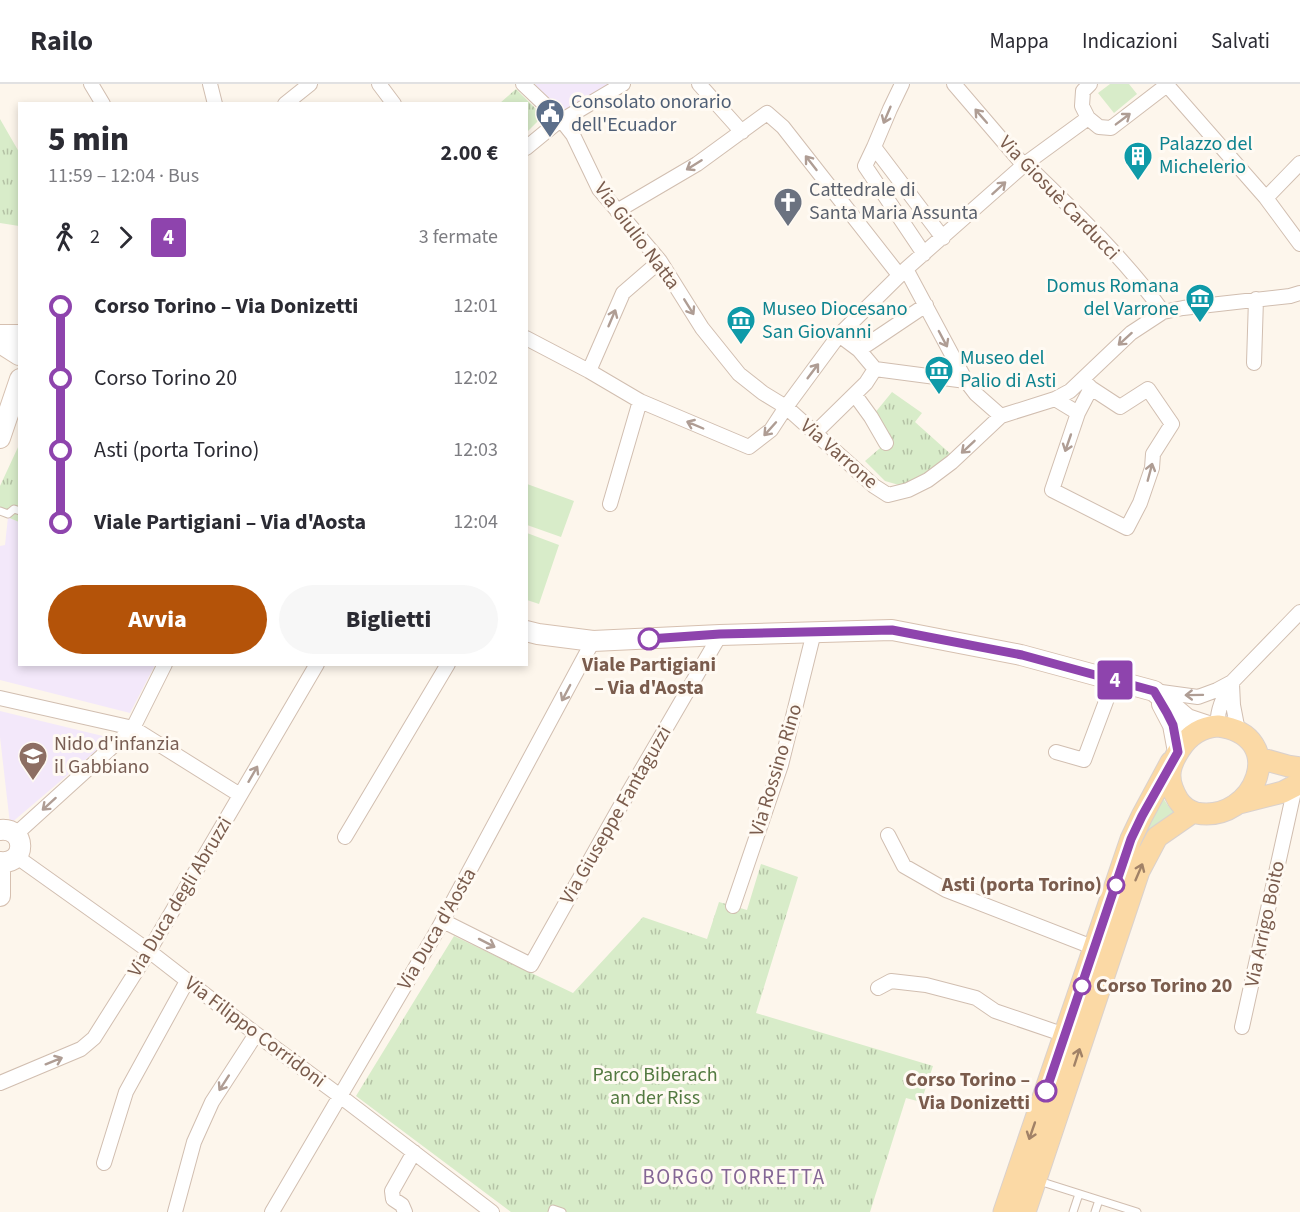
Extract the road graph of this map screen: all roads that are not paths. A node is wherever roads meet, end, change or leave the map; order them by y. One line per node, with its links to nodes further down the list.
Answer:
1 (92, 84): 12 (street)
2 (210, 84): 13 (street)
3 (310, 84): 14 (street)
4 (379, 84): 15 (street)
5 (523, 84): 17 (street, Via Giulio Natta)
6 (623, 84): 17 (street)
7 (699, 84): 18 (street)
8 (902, 84): 20 (street, one-way to 20)
9 (954, 84): 22 (street, Via Giosuè Carducci, one-way to 9)
10 (1090, 84): 16 (street)
11 (1167, 85): 16 (street, one-way to 11); 23 (street)
12 (102, 102)
13 (214, 102)
14 (288, 102)
15 (392, 102)
16 (1088, 118): 22 (street)
17 (562, 121): 19 (street); 24 (street, Via Giulio Natta)
18 (742, 132): 24 (street, one-way to 24); 29 (street, one-way to 18)
19 (528, 146)
20 (874, 147): 25 (street); 27 (street)
21 (1300, 163): 23 (street)
22 (1025, 164): 25 (street, one-way to 22); 33 (street, Via Giosuè Carducci)
23 (1266, 198): 26 (street)
24 (617, 211): 28 (street, Via Giulio Natta)
25 (943, 238): 27 (street)
26 (1300, 244)
27 (924, 254): 29 (street)
28 (660, 261): 43 (street, one-way to 28); 51 (street, Via Giulio Natta, one-way to 51)
29 (903, 272): 32 (street); 36 (street)
30 (1300, 293): 31 (street, Via Varrone)
31 (1256, 299): 33 (street, Via Varrone); 41 (street)
32 (926, 305): 39 (street); 44 (street, one-way to 44)
33 (1163, 312): 45 (street, Via Varrone, one-way to 45)
34 (0, 335): 35 (street)
35 (18, 335)
36 (839, 335): 39 (street); 51 (street, one-way to 36)
37 (528, 339): 43 (street)
38 (0, 343): 40 (street)
39 (859, 350): 42 (street)
40 (18, 354)
41 (1254, 363)
42 (875, 369): 44 (street); 47 (street)
43 (589, 371): 49 (street)
44 (966, 381): 53 (street)
45 (1087, 384): 48 (street, Via Varrone); 52 (street); 52 (street, one-way to 45)
46 (18, 389): 50 (street)
47 (855, 395): 54 (street); 56 (street)
48 (1055, 399): 52 (street); 53 (street, Via Varrone)
49 (640, 401): 51 (street, one-way to 49); 57 (street)
50 (15, 404): 55 (street)
51 (786, 407): 54 (street, Via Varrone)
52 (1078, 413)
53 (1001, 416): 54 (street, Via Varrone, one-way to 54)
54 (815, 433)
55 (0, 438)
56 (886, 443)
57 (610, 504)
58 (18, 510): 59 (lane)
59 (0, 511)
60 (1300, 612): 69 (street)
61 (528, 632): 64 (street)
62 (814, 632): 63 (street); 68 (street); 87 (street, Via Rossino Rino)
63 (720, 634): 64 (street); 88 (street, Via Giuseppe Fantaguzzi, one-way to 63)
64 (593, 641): 88 (street, Via Duca d'Aosta, one-way to 88)
65 (164, 666): 73 (street)
66 (316, 666): 79 (street, Via Duca degli Abruzzi, one-way to 66)
67 (447, 666): 84 (street)
68 (1114, 680): 70 (street); 75 (street)
69 (1232, 682): 70 (street, one-way to 70); 72 (street); 74 (street)
70 (1154, 691): 72 (street); 76 (street)
71 (0, 698): 73 (street)
72 (1214, 726): 74 (main road); 76 (main road)
73 (133, 728): 79 (street); 82 (street, one-way to 82)
74 (1238, 731): 77 (main road)
75 (1056, 752)
76 (1175, 757): 81 (main road); 89 (main road)
77 (1259, 758): 78 (main road); 80 (main road)
78 (1296, 776): 80 (main road); 93 (street, Via Arrigo Boito)
79 (240, 795): 90 (street, Via Duca degli Abruzzi)
80 (1239, 803): 81 (main road)
81 (1193, 812): 100 (main road, one-way to 81)
82 (8, 832): 85 (street)
83 (888, 835): 89 (street)
84 (345, 837)
85 (6, 860): 86 (street); 90 (street, Via Filippo Corridoni)
86 (0, 896)
87 (733, 906)
88 (443, 921): 97 (street, Via Duca d'Aosta)
89 (1095, 948): 95 (main road)
90 (149, 951): 91 (street, Via Filippo Corridoni); 96 (street, Via Duca degli Abruzzi, one-way to 90)
91 (187, 981): 94 (street, Via Filippo Corridoni); 99 (street)
92 (878, 988): 95 (street)
93 (1242, 1027)
94 (256, 1034): 97 (street, Via Filippo Corridoni); 105 (street, one-way to 105)
95 (1065, 1035): 110 (main road, one-way to 110)
96 (0, 1083)
97 (340, 1096): 98 (street, Via Filippo Corridoni); 106 (street, Via Duca d'Aosta)
98 (414, 1152): 103 (street, Via Filippo Corridoni); 107 (street)
99 (104, 1163)
100 (1035, 1180): 101 (lane); 111 (main road)
101 (1079, 1194): 102 (lane); 112 (lane)
102 (1099, 1200): 104 (lane); 113 (lane)
103 (483, 1209)
104 (1131, 1211)
105 (175, 1212)
106 (272, 1212)
107 (405, 1212)
108 (552, 1212): 109 (lane)
109 (562, 1212)
110 (1004, 1212)
111 (1025, 1212)
112 (1073, 1212)
113 (1095, 1212)

